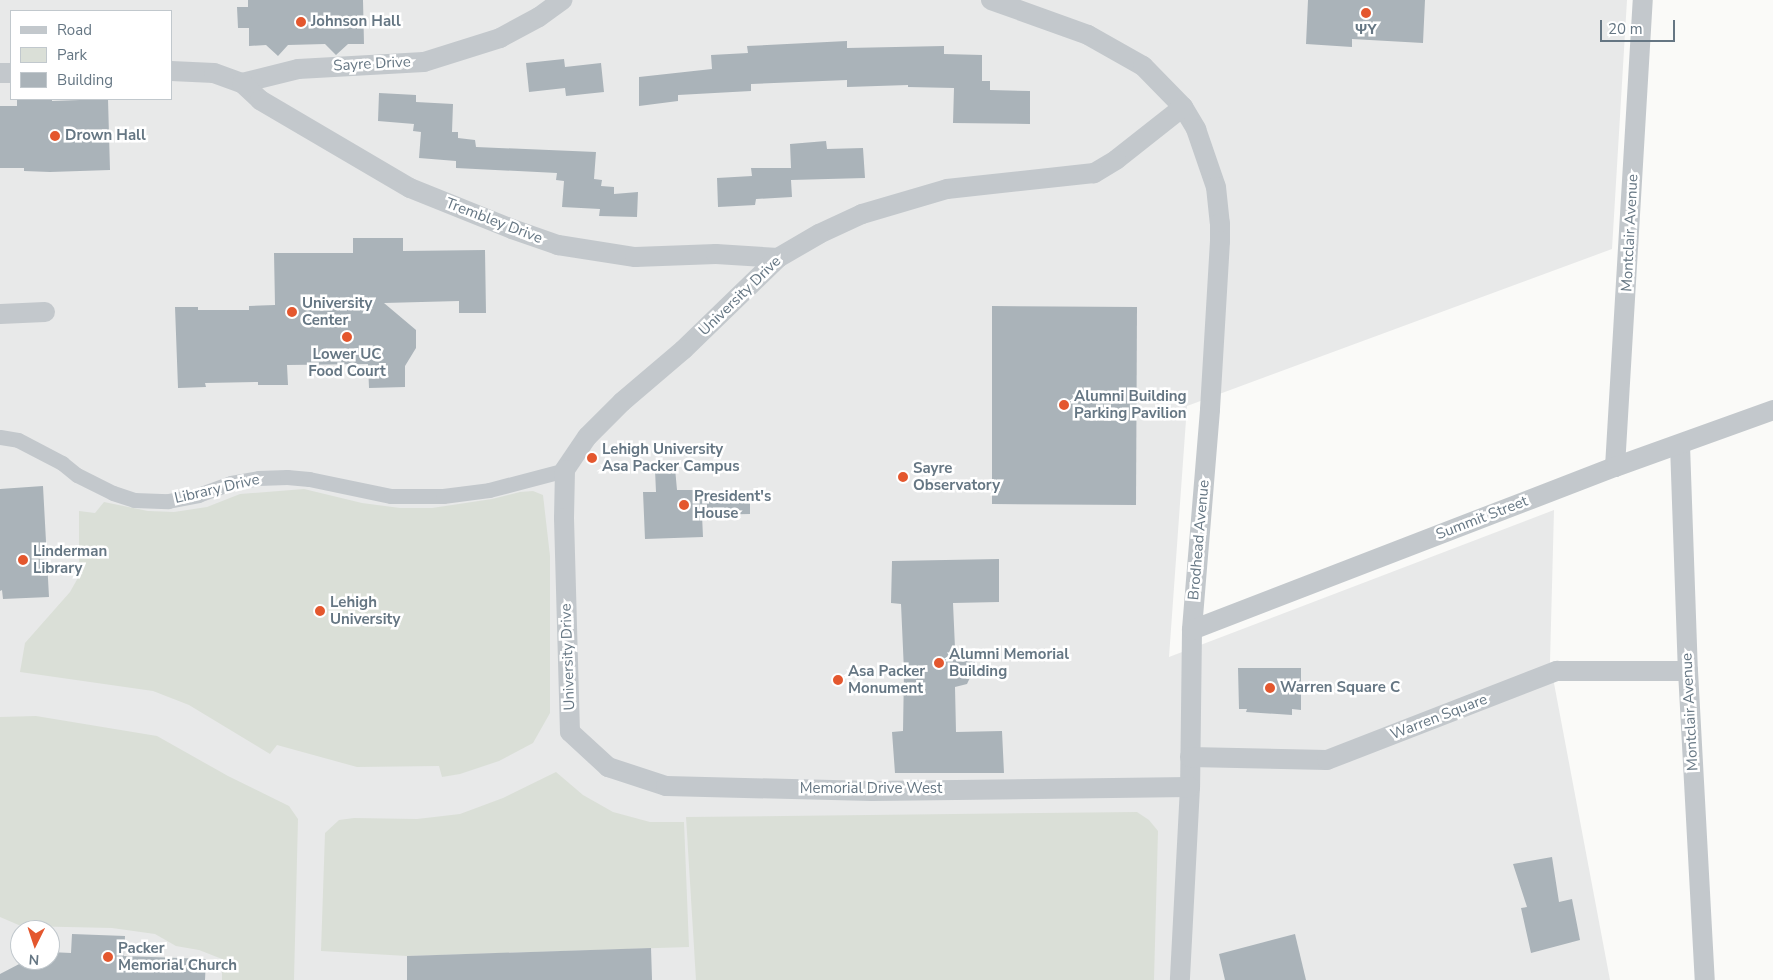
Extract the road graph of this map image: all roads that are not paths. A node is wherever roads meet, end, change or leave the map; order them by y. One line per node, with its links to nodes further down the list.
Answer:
1 (562, 0): 5 (street, Sayre Drive)
2 (991, 0): 6 (street)
3 (1643, 0): 13 (street, Montclair Avenue)
4 (172, 71): 5 (street)
5 (242, 83): 7 (street, Trembley Drive)
6 (1183, 107): 7 (street, University Drive); 15 (street, Brodhead Avenue)
7 (778, 258): 14 (street, University Drive)
8 (45, 312): 9 (street)
9 (0, 314)
10 (1773, 410): 12 (street, Summit Street)
11 (0, 437): 14 (street, Library Drive)
12 (1680, 445): 13 (street, Summit Street); 16 (street, Montclair Avenue)
13 (1615, 467): 15 (street, Summit Street)
14 (564, 470): 17 (street, University Drive)
15 (1192, 630): 18 (street, Brodhead Avenue)
16 (1688, 671): 18 (street, Warren Square); 21 (street, Montclair Avenue)
17 (570, 732): 19 (street, Memorial Drive West)
18 (1190, 756): 19 (street, Brodhead Avenue)
19 (1190, 787): 20 (street, Brodhead Avenue)
20 (1180, 980)
21 (1705, 980)

